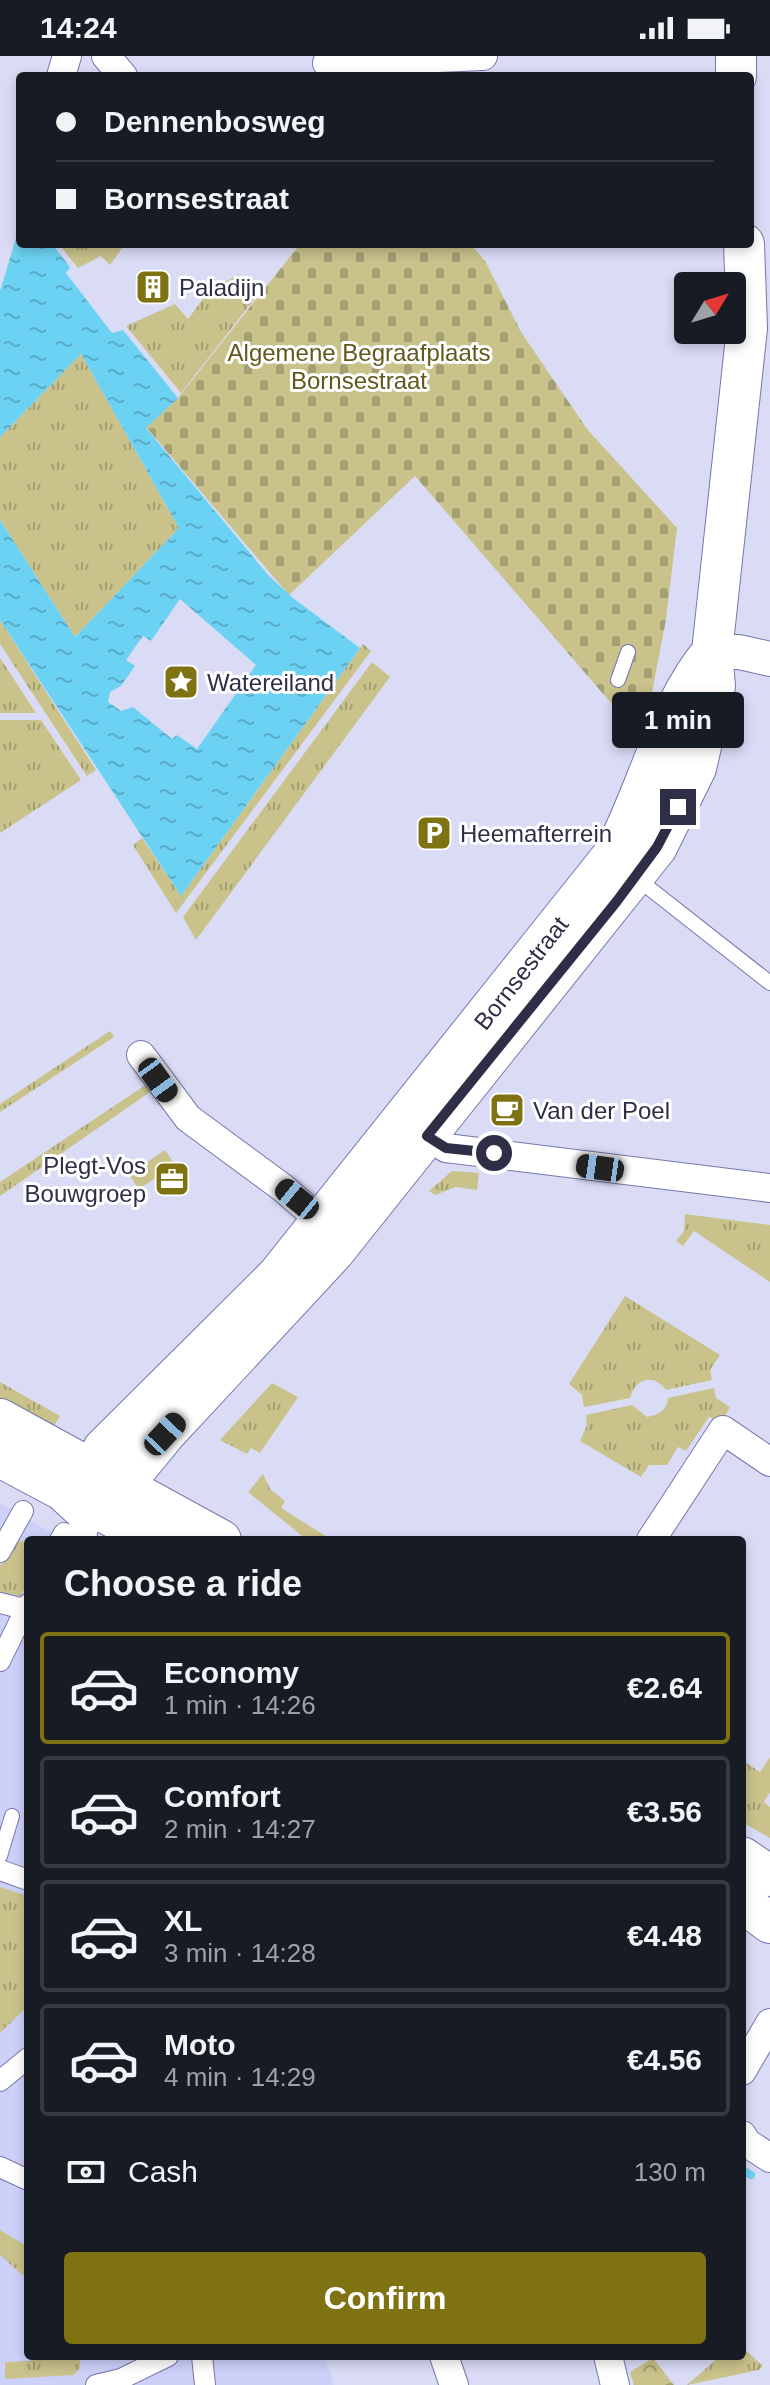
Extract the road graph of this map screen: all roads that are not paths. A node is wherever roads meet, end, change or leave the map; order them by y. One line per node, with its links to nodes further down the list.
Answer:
1 (106, 56): 4 (street)
2 (483, 56): 3 (street)
3 (326, 65)
4 (120, 72)
5 (744, 248): 7 (main road, Bornsestraat)
6 (628, 652): 9 (lane)
7 (712, 652): 8 (street); 10 (main road, Bornsestraat); 11 (main road, Bornsestraat)
8 (770, 659)
9 (618, 680)
10 (681, 700): 11 (lane, Bornsestraat); 14 (main road, Bornsestraat)
11 (641, 849): 12 (lane); 14 (main road, Bornsestraat)
12 (770, 983)
13 (141, 1055): 17 (street)
14 (416, 1128): 15 (lane, Bornsestraat); 16 (street); 17 (main road, Bornsestraat)
15 (371, 1183): 17 (lane, Bornsestraat); 17 (lane, Bornsestraat)
16 (770, 1188)
17 (328, 1237): 22 (main road, Bornsestraat)
18 (0, 1419): 22 (main road)
19 (0, 1457): 21 (main road)
20 (770, 1462): 25 (street)
21 (32, 1495): 22 (main road); 26 (street)
22 (86, 1516): 23 (main road); 24 (main road)
23 (144, 1536)
24 (198, 1536)
25 (654, 1536)
26 (0, 1552)
27 (0, 1603): 28 (street)
28 (24, 1607)
29 (24, 1614): 30 (street)
30 (0, 1661)
31 (12, 1816): 32 (lane)
32 (0, 1859): 34 (lane)
33 (746, 1860): 36 (main road)
34 (24, 1868)
35 (0, 1870): 37 (street)
36 (770, 1876)
37 (24, 1879)
38 (746, 1905): 39 (main road)
39 (770, 1923)
40 (770, 2023): 42 (street)
41 (24, 2061): 43 (street)
42 (746, 2064)
43 (0, 2081)
44 (746, 2141): 45 (street)
45 (770, 2158)
46 (0, 2167): 47 (street)
47 (24, 2178)
48 (160, 2360): 52 (street)
49 (202, 2360): 53 (street)
50 (445, 2360): 54 (street)
51 (609, 2360): 55 (street)
52 (96, 2385)
53 (205, 2385)
54 (454, 2385)
55 (615, 2385)

